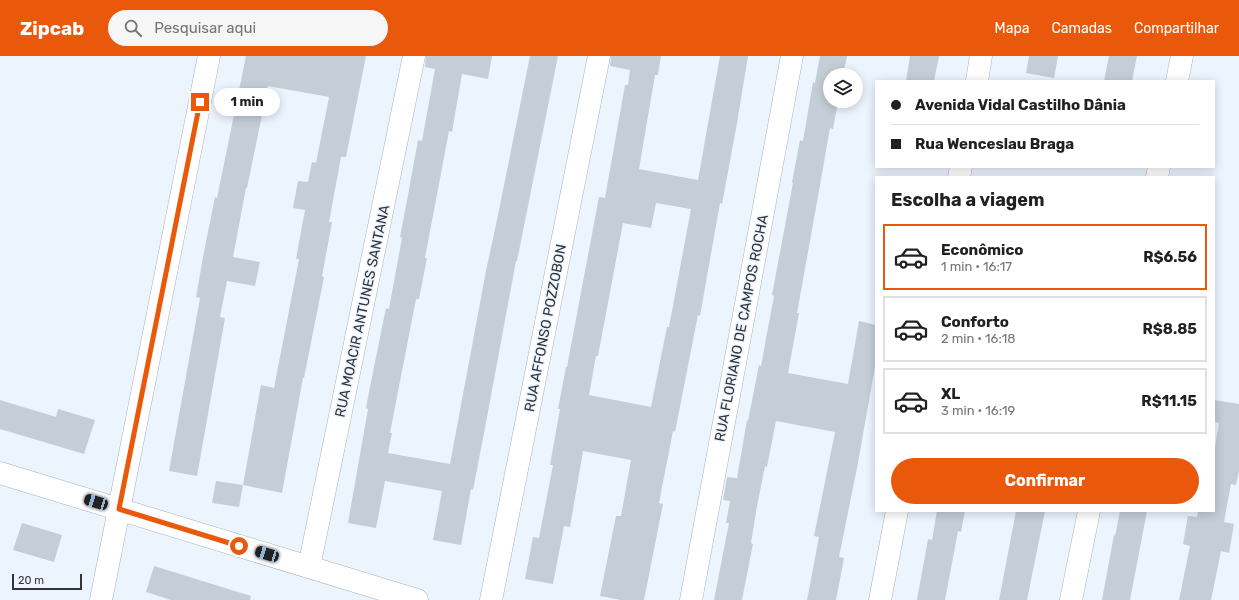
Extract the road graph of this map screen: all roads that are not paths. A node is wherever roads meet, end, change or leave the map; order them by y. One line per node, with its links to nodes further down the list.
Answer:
1 (209, 56): 10 (street)
2 (414, 56): 13 (street, RUA MOACIR ANTUNES SANTANA)
3 (599, 56): 16 (street, RUA AFFONSO POZZOBON)
4 (792, 56): 17 (street, RUA FLORIANO DE CAMPOS ROCHA)
5 (981, 56): 7 (street)
6 (1182, 56): 8 (street)
7 (977, 80)
8 (1177, 80)
9 (0, 473): 10 (street)
10 (119, 509): 13 (street); 14 (street)
11 (897, 512): 18 (street)
12 (1089, 512): 19 (street)
13 (309, 567): 15 (street)
14 (101, 600)
15 (417, 600)
16 (491, 600)
17 (691, 600)
18 (880, 600)
19 (1071, 600)

